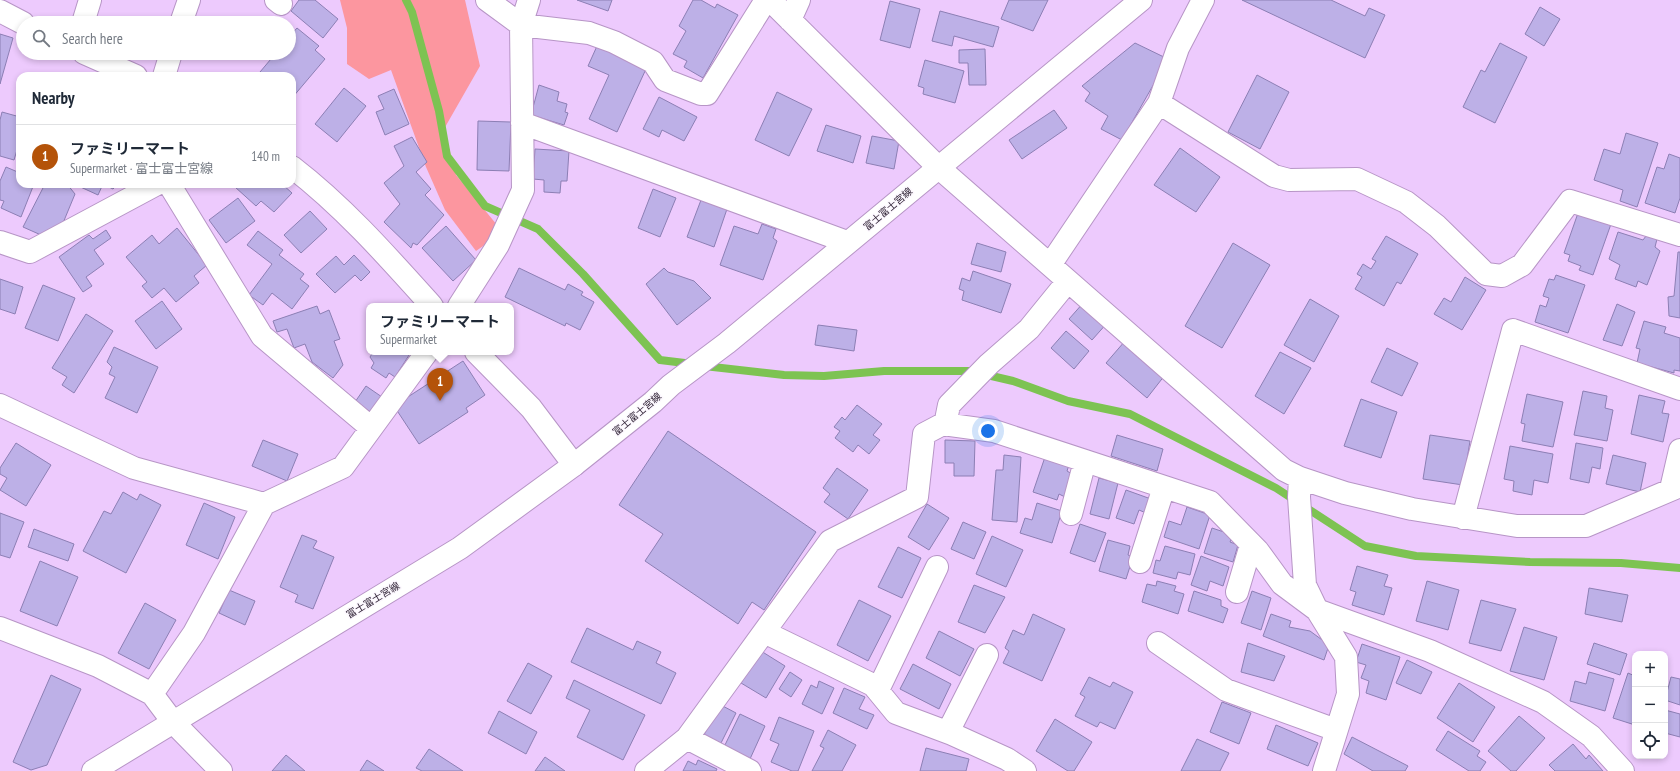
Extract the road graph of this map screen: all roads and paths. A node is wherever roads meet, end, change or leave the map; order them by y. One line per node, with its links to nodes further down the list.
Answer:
1 (90, 0): 11 (street)
2 (189, 0): 12 (street)
3 (487, 0): 15 (street)
4 (529, 0): 15 (street)
5 (766, 0): 15 (street)
6 (770, 0): 14 (street)
7 (799, 0): 14 (street)
8 (1141, 0): 22 (street, 富士富士宮線)
9 (1203, 0): 20 (street)
10 (0, 11): 13 (street)
11 (85, 16)
12 (183, 16)
13 (16, 19)
14 (790, 20): 22 (street)
15 (521, 25): 21 (street)
16 (100, 60): 18 (street)
17 (169, 60): 19 (street)
18 (127, 72)
19 (165, 72)
20 (1159, 103): 26 (street); 29 (street)
21 (522, 123): 28 (street); 32 (street)
22 (938, 167): 28 (street, 富士富士宮線); 29 (street)
23 (296, 170): 31 (street)
24 (150, 188): 27 (street)
25 (171, 188): 38 (street)
26 (1680, 235)
27 (0, 242)
28 (847, 242): 41 (street, 富士富士宮線)
29 (1050, 265): 30 (street)
30 (1068, 281): 37 (street); 43 (street)
31 (429, 303)
32 (461, 303)
33 (425, 355): 38 (street)
34 (479, 355): 41 (street)
35 (1680, 390): 47 (street)
36 (0, 405): 45 (street)
37 (945, 424): 40 (street); 54 (street)
38 (370, 427): 45 (street)
39 (1680, 450): 44 (street)
40 (1085, 461): 42 (street); 46 (street)
41 (574, 466): 59 (street, 富士富士宮線)
42 (1164, 487): 48 (street); 49 (street)
43 (1300, 488): 47 (street); 52 (street)
44 (1676, 488): 47 (street)
45 (264, 504): 58 (street)
46 (1071, 514)
47 (1463, 518)
48 (1251, 545): 51 (street); 52 (street)
49 (1140, 562)
50 (937, 567): 57 (street)
51 (1237, 592)
52 (1317, 610): 60 (street); 70 (street)
53 (0, 628): 58 (street)
54 (764, 632): 57 (street); 62 (street)
55 (1158, 643): 60 (street)
56 (987, 655): 61 (street)
57 (878, 690): 61 (street)
58 (152, 694): 59 (street)
59 (173, 722): 64 (street, 富士富士宮線); 65 (street)
60 (1336, 730): 69 (street)
61 (948, 732): 63 (street)
62 (687, 738): 66 (street); 67 (street)
63 (1005, 765): 68 (street)
64 (93, 771)
65 (220, 771)
66 (646, 771)
67 (750, 771)
68 (1025, 771)
69 (1324, 771)
70 (1623, 771)

